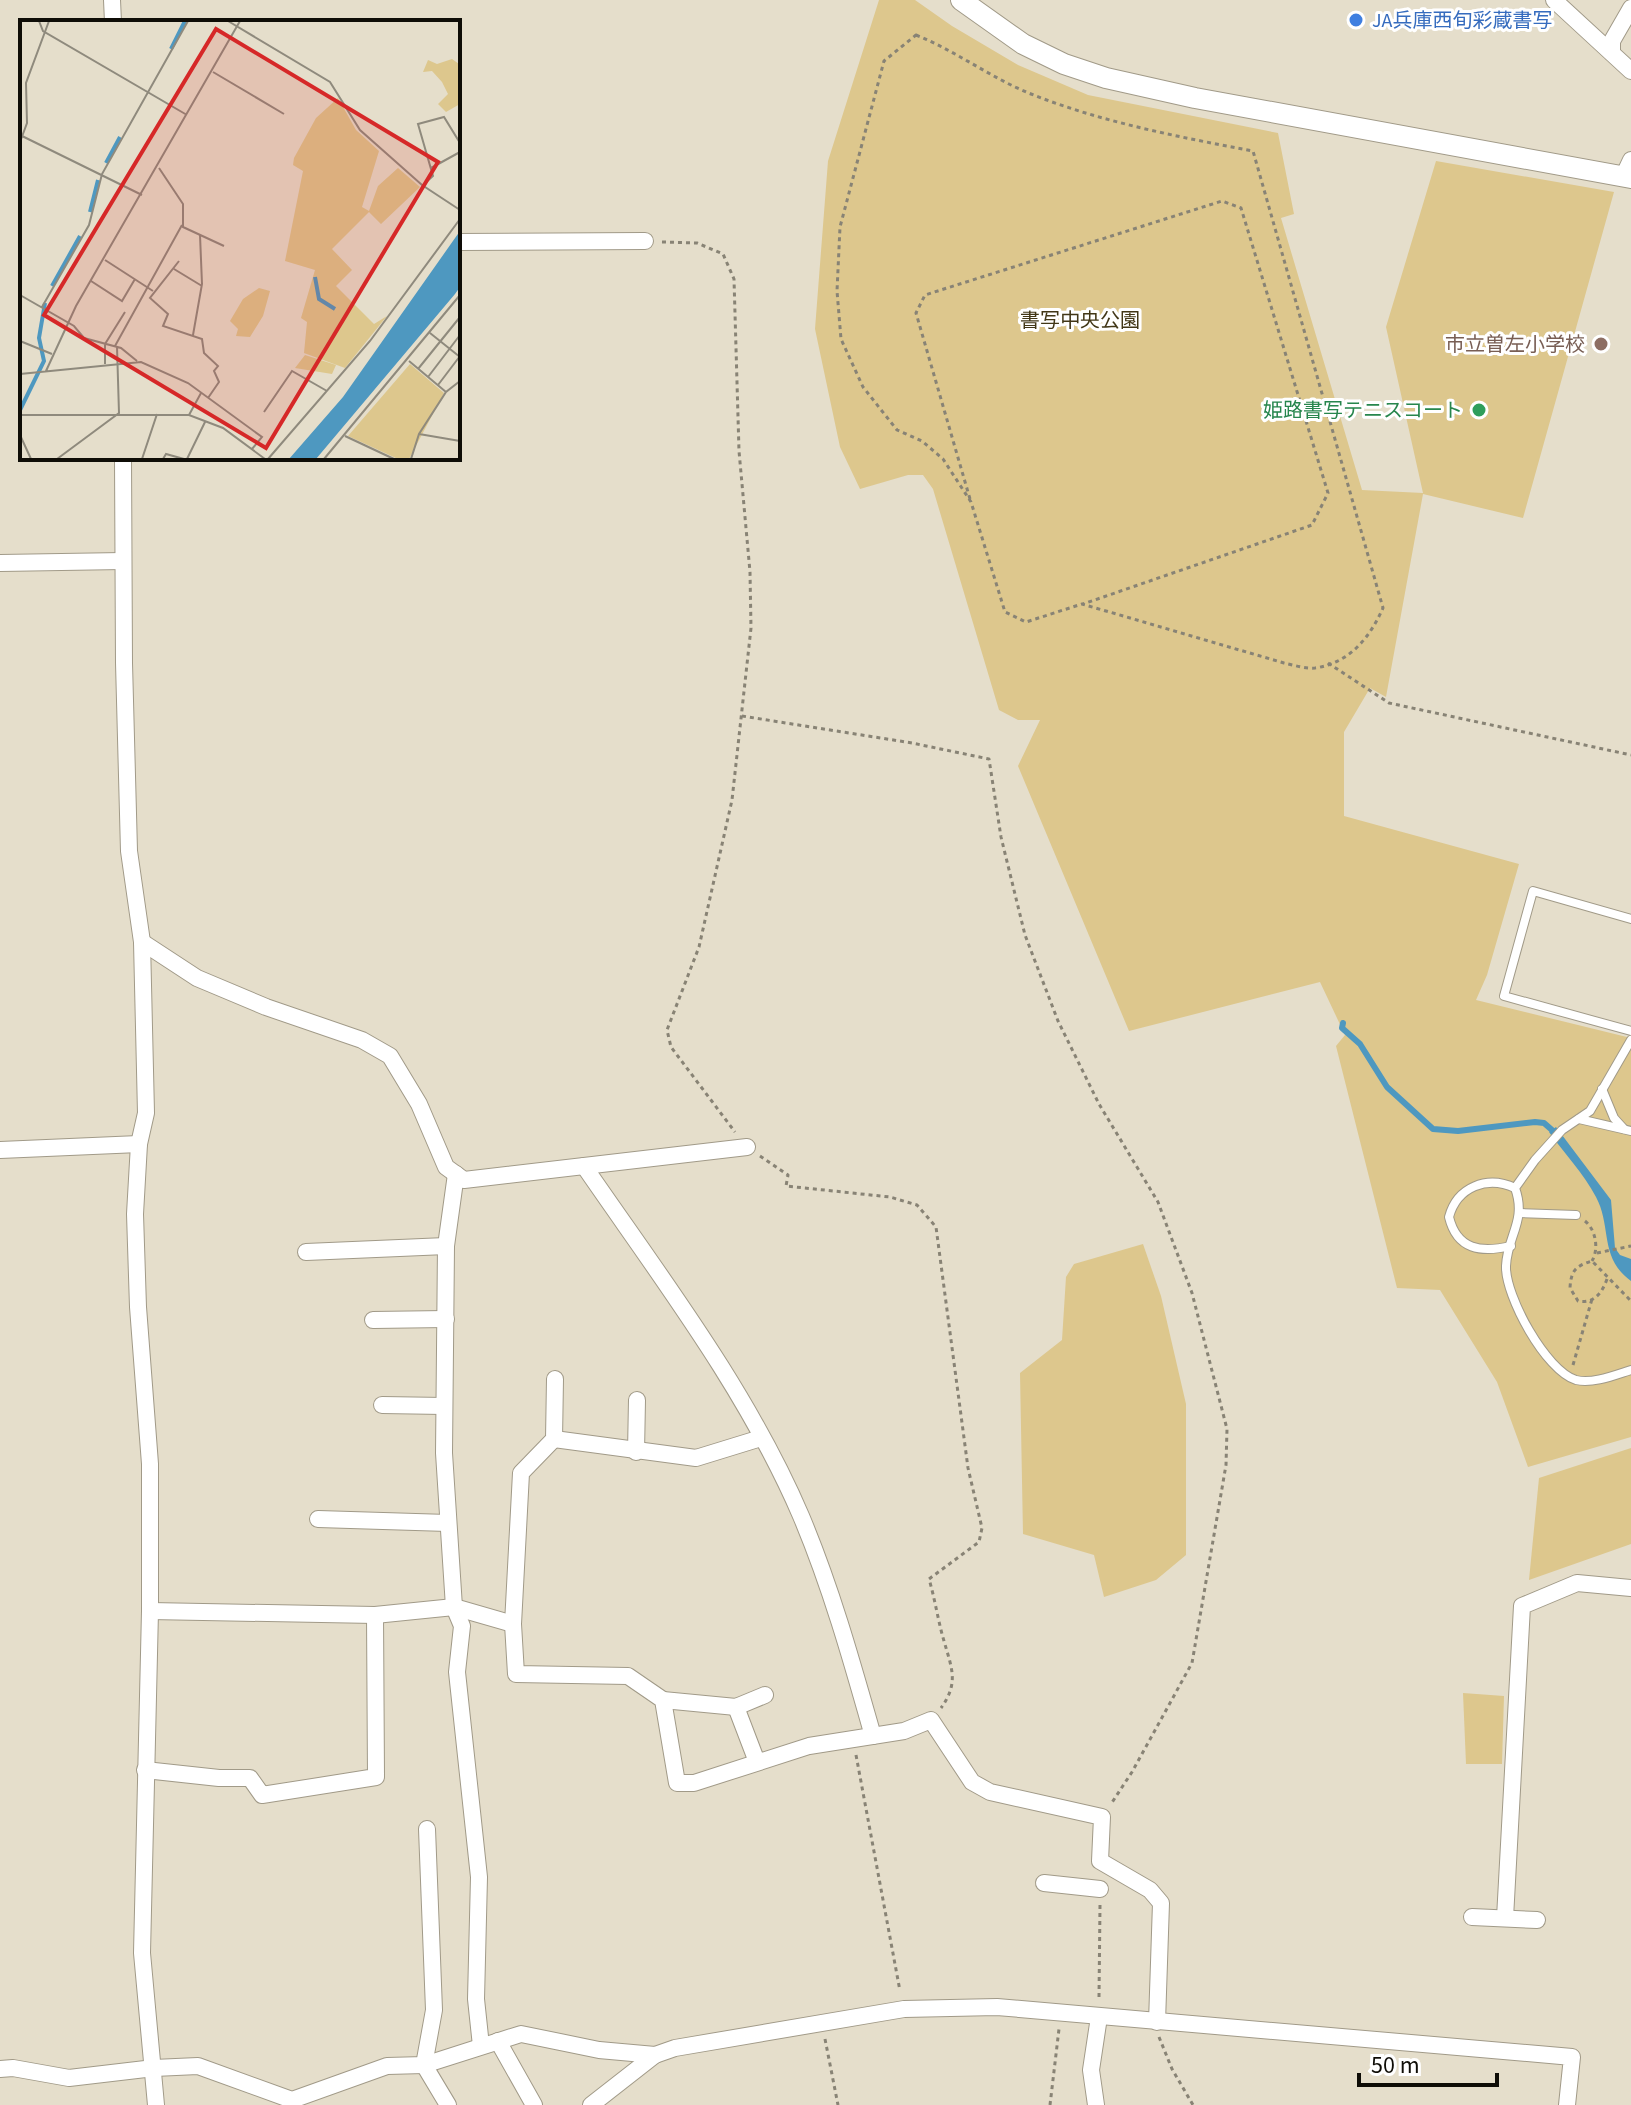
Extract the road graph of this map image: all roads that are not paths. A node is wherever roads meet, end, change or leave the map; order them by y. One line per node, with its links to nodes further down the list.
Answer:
1 (112, 0): 5 (street)
2 (961, 0): 8 (street)
3 (1554, 0): 6 (street)
4 (1631, 8): 6 (street)
5 (113, 20)
6 (1612, 53): 7 (street)
7 (1631, 71)
8 (1628, 172)
9 (645, 241): 10 (street)
10 (460, 242)
11 (123, 460): 12 (street)
12 (123, 561): 13 (street); 15 (street)
13 (0, 563)
14 (1631, 919): 16 (lane)
15 (142, 942): 21 (street); 25 (street)
16 (1631, 1031)
17 (1631, 1040): 18 (lane)
18 (1602, 1089): 19 (lane); 20 (lane)
19 (1579, 1119): 20 (lane); 26 (lane)
20 (1628, 1130)
21 (139, 1144): 23 (street); 46 (street)
22 (747, 1147): 24 (street)
23 (0, 1150)
24 (584, 1166): 25 (street); 39 (street)
25 (456, 1174): 29 (street)
26 (1515, 1188): 27 (lane); 30 (lane)
27 (1520, 1213): 28 (lane); 30 (lane)
28 (1576, 1215)
29 (446, 1246): 31 (street); 32 (street)
30 (1511, 1246): 34 (lane)
31 (306, 1252)
32 (446, 1319): 33 (street); 38 (street)
33 (373, 1320)
34 (1631, 1370)
35 (555, 1379): 40 (street)
36 (637, 1400): 41 (street)
37 (382, 1405): 38 (street)
38 (444, 1406): 43 (street)
39 (761, 1438): 41 (street); 52 (street)
40 (554, 1439): 41 (street); 48 (street)
41 (636, 1452)
42 (318, 1519): 43 (street)
43 (448, 1523): 45 (street)
44 (1631, 1588): 59 (street)
45 (454, 1607): 47 (street); 48 (street); 64 (street)
46 (150, 1611): 47 (street); 54 (street)
47 (375, 1615): 54 (street)
48 (513, 1624): 50 (street)
49 (765, 1695): 51 (street)
50 (663, 1700): 51 (street); 53 (street)
51 (736, 1707): 53 (street)
52 (873, 1736): 53 (street); 62 (street)
53 (757, 1762)
54 (145, 1770): 67 (street)
55 (427, 1829): 66 (street)
56 (1044, 1883): 57 (street)
57 (1100, 1889)
58 (1472, 1917): 59 (street)
59 (1505, 1918): 60 (street)
60 (1537, 1920)
61 (1099, 2017): 62 (street); 65 (street); 73 (street)
62 (1157, 2022): 74 (street)
63 (498, 2041): 64 (street); 65 (street); 71 (street)
64 (481, 2046): 66 (street)
65 (655, 2055): 72 (street)
66 (424, 2065): 67 (street); 70 (street)
67 (154, 2068): 68 (street); 69 (street)
68 (0, 2069)
69 (156, 2105)
70 (448, 2105)
71 (534, 2105)
72 (591, 2105)
73 (1096, 2105)
74 (1567, 2105)

